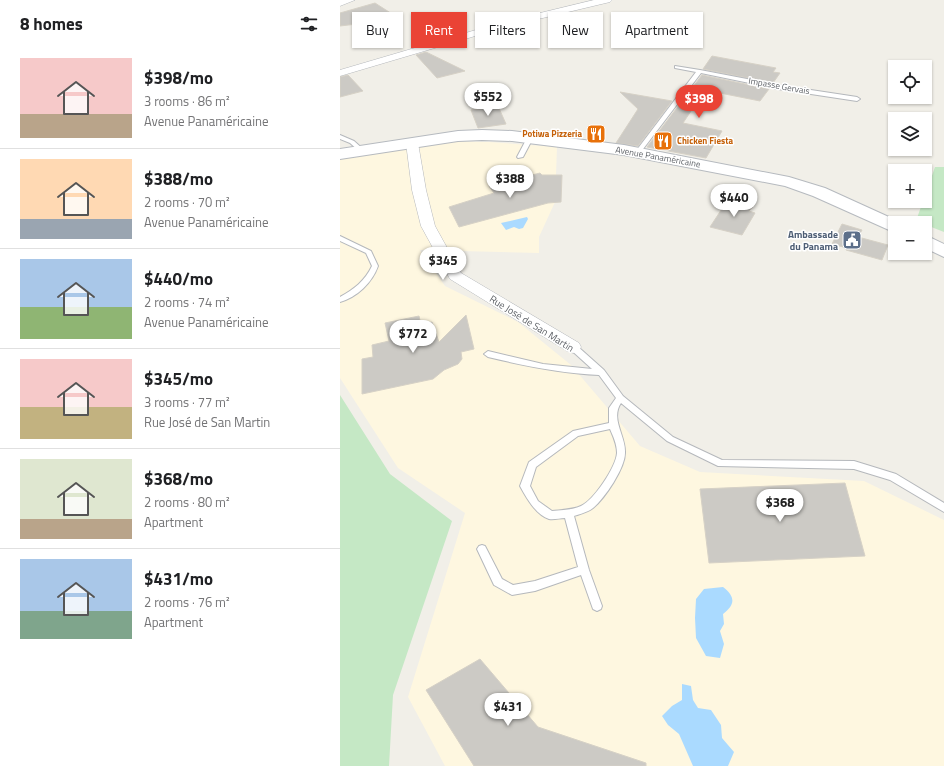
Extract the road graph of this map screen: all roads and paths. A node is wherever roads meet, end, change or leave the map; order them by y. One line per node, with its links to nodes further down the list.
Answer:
1 (350, 0): 3 (street)
2 (607, 0): 6 (street)
3 (340, 3)
4 (677, 67): 5 (lane, Impasse Gervais)
5 (700, 71): 7 (lane, Impasse Gervais); 12 (lane)
6 (340, 73)
7 (857, 99)
8 (340, 137): 11 (lane)
9 (530, 138): 10 (main road, Avenue Panaméricaine); 12 (main road, Avenue Panaméricaine); 14 (lane)
10 (412, 143): 11 (main road, Avenue Panaméricaine); 20 (street, Rue José de San Martin)
11 (361, 150): 13 (main road, Avenue Panaméricaine)
12 (638, 152): 15 (main road, Avenue Panaméricaine)
13 (340, 154)
14 (520, 157)
15 (888, 223)
16 (340, 238): 19 (lane)
17 (932, 245): 18 (main road)
18 (944, 251)
19 (340, 300)
20 (573, 347): 22 (lane, Rue José de San Martin)
21 (488, 354): 22 (lane)
22 (601, 372): 23 (lane, Rue José de San Martin)
23 (620, 398): 24 (lane); 25 (lane, Rue José de San Martin)
24 (613, 424): 26 (lane); 26 (lane)
25 (944, 508)
26 (568, 512): 28 (lane)
27 (482, 549): 28 (lane)
28 (584, 570): 29 (lane)
29 (597, 606)

